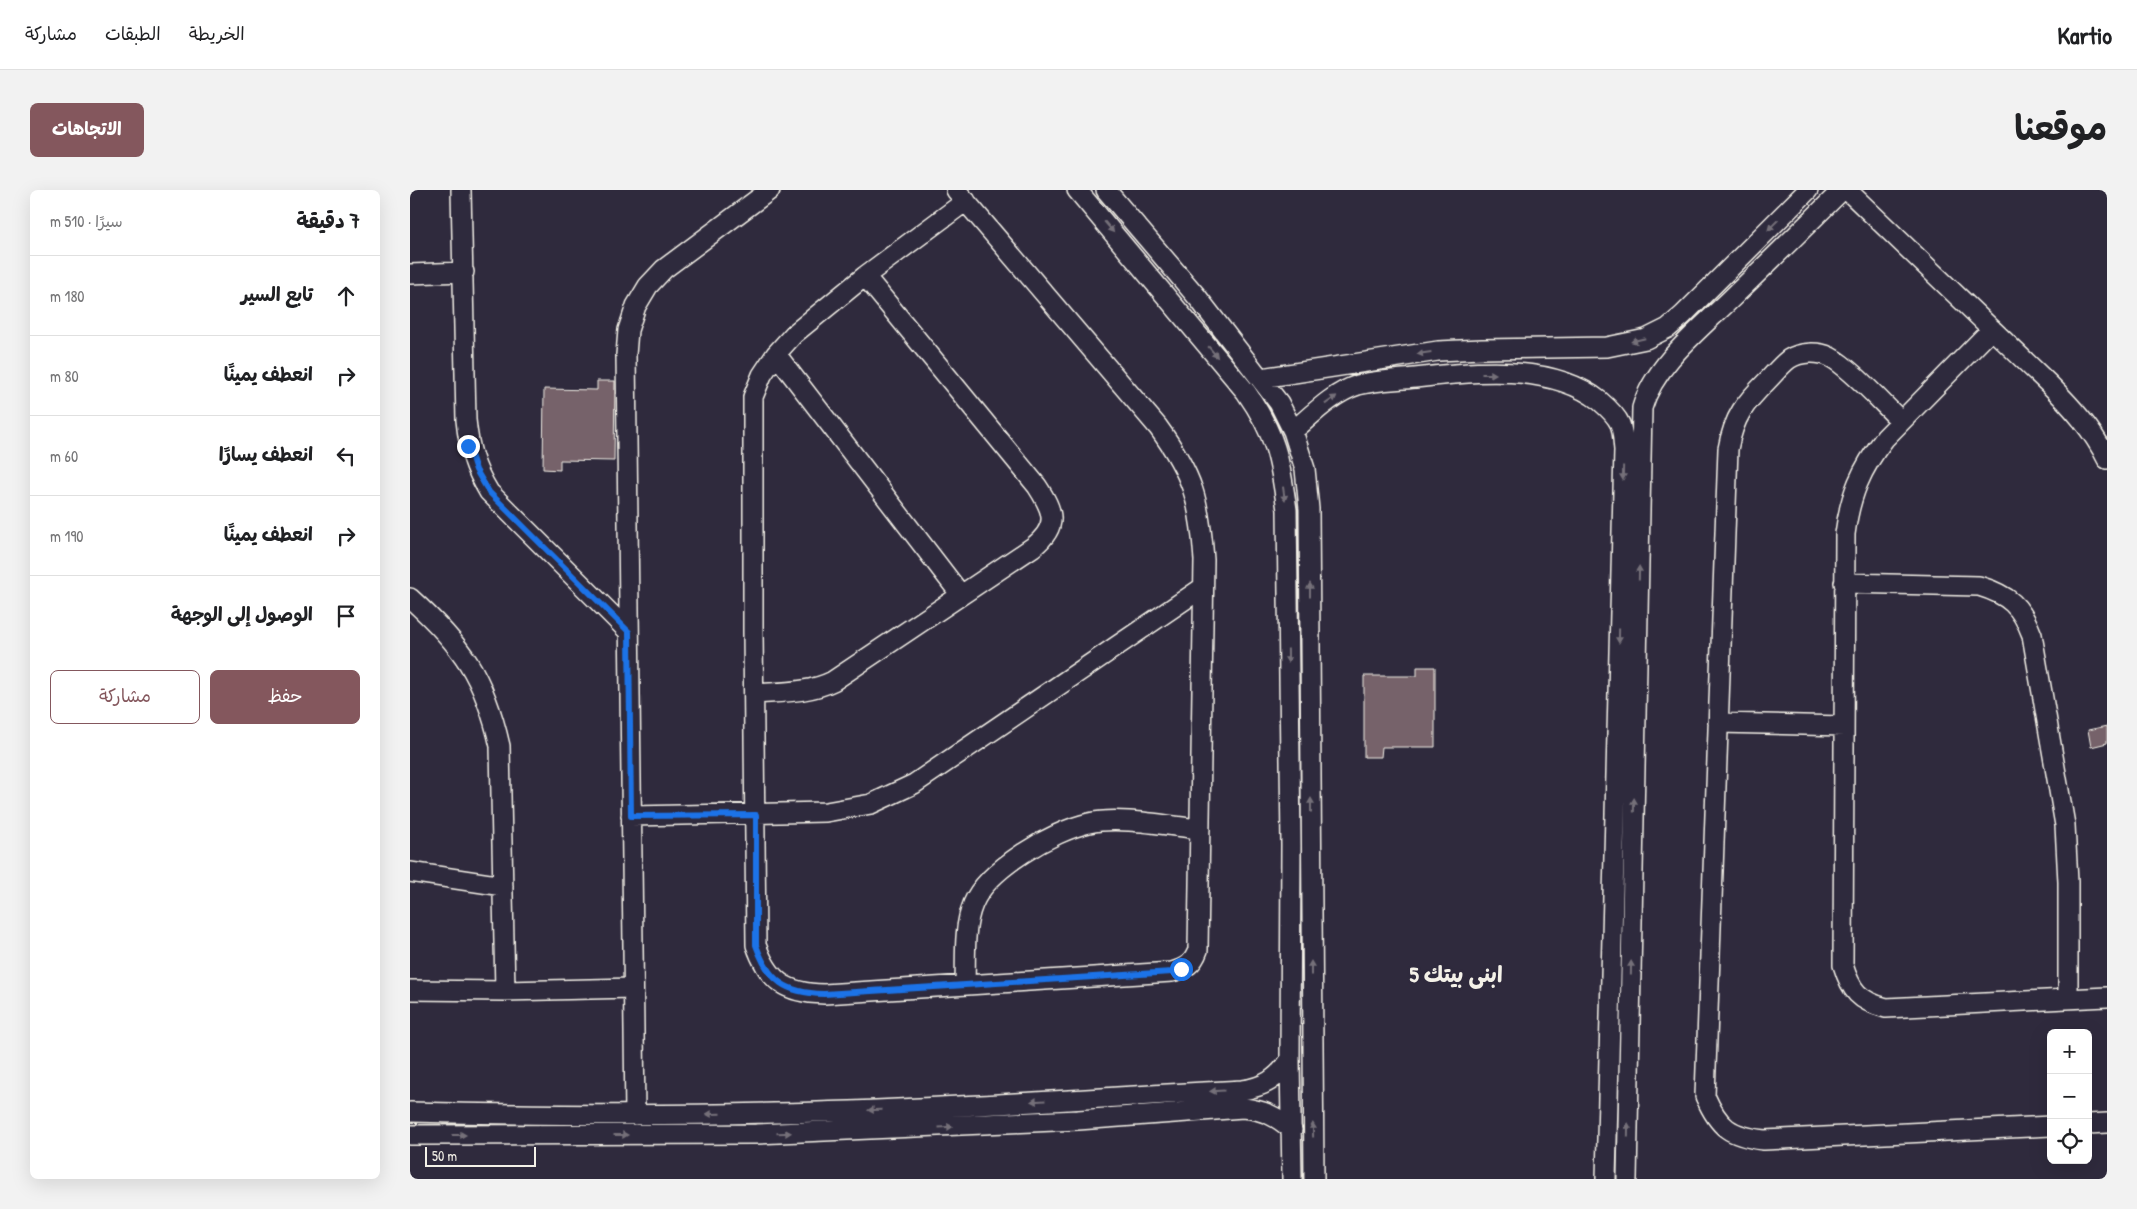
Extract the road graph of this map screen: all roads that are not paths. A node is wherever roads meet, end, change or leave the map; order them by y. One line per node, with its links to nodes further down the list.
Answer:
1 (461, 190): 9 (street)
2 (770, 190): 27 (street)
3 (1078, 190): 44 (street, one-way to 44)
4 (1106, 190): 18 (street)
5 (1808, 190): 12 (street, one-way to 12)
6 (1842, 190): 14 (street)
7 (1847, 190): 13 (street)
8 (961, 196): 11 (street); 24 (street)
9 (464, 272): 10 (street); 27 (street)
10 (410, 274)
11 (865, 276): 16 (street); 25 (street)
12 (1668, 328): 14 (street); 15 (street, one-way to 15)
13 (1992, 329): 19 (street); 22 (street)
14 (1684, 345): 21 (street)
15 (1531, 348): 17 (street); 18 (street, one-way to 18)
16 (776, 354): 25 (street); 28 (street)
17 (1533, 374): 20 (street, one-way to 17); 21 (street)
18 (1261, 378): 20 (street)
19 (1901, 421): 23 (street); 29 (street)
20 (1293, 431): 60 (street, one-way to 20)
21 (1632, 435): 42 (street, one-way to 21); 43 (street, one-way to 43)
22 (2107, 459)
23 (1844, 583): 30 (street); 41 (street)
24 (1202, 588): 31 (street); 33 (street)
25 (961, 595): 28 (street)
26 (410, 598): 35 (street)
27 (629, 632): 32 (street)
28 (755, 694): 31 (street)
29 (1718, 723): 30 (street); 54 (street)
30 (1844, 726): 41 (street)
31 (756, 815): 32 (street); 36 (street)
32 (631, 816): 37 (street)
33 (1200, 829): 36 (street); 36 (street)
34 (410, 872): 35 (street)
35 (503, 886): 39 (street)
36 (965, 984)
37 (633, 988): 39 (street); 50 (street)
38 (410, 990): 39 (street)
39 (505, 991)
40 (2107, 997): 41 (street)
41 (2068, 999)
42 (1630, 1052): 43 (street); 62 (street, one-way to 42)
43 (1609, 1053): 61 (street)
44 (1290, 1060): 46 (street); 56 (street)
45 (1077, 1098): 46 (street, one-way to 45); 47 (street, one-way to 47); 51 (street)
46 (1242, 1099): 51 (street); 56 (street)
47 (920, 1108): 50 (street, one-way to 50); 55 (street)
48 (410, 1112): 49 (street)
49 (508, 1115): 50 (street); 58 (street)
50 (634, 1115)
51 (1078, 1120): 55 (street, one-way to 51)
52 (2107, 1123): 53 (street)
53 (2092, 1124)
54 (2047, 1126)
55 (921, 1128): 58 (street, one-way to 55)
56 (1292, 1130): 59 (street)
57 (410, 1135): 58 (street, one-way to 58)
58 (508, 1135)
59 (1292, 1179)
60 (1314, 1179)
61 (1606, 1179)
62 (1627, 1179)

